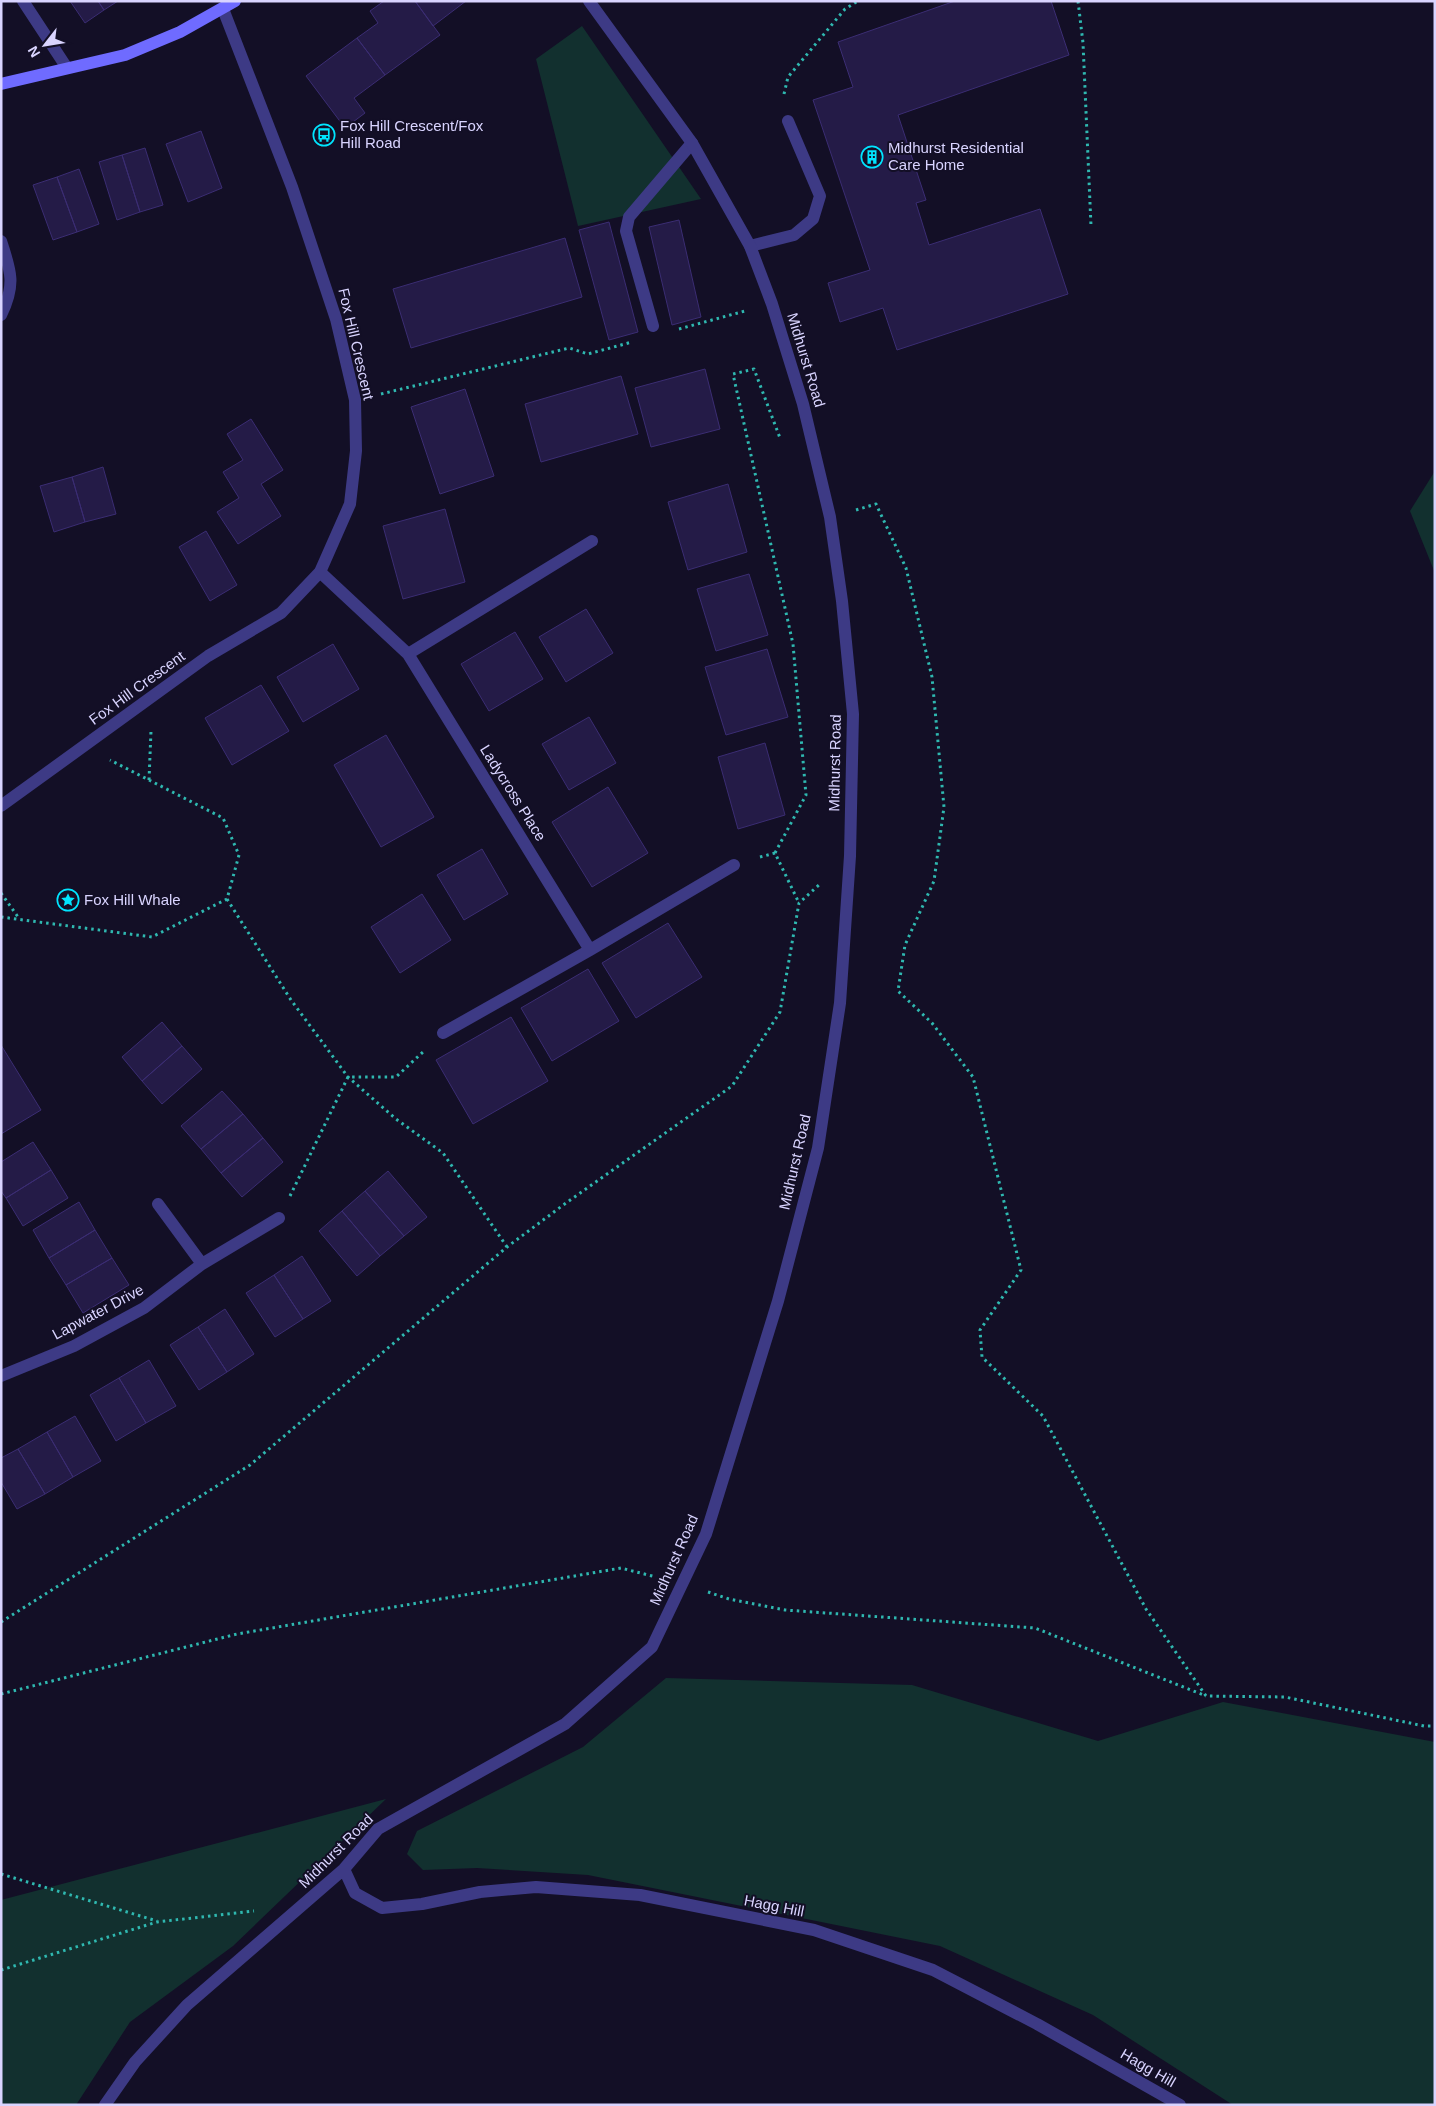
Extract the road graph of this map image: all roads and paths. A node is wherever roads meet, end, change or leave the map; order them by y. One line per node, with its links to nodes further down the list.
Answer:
1 (22, 1): 7 (street)
2 (234, 1): 6 (street)
3 (589, 1): 10 (street, Midhurst Road)
4 (858, 1): 9 (path)
5 (1078, 1): 11 (path)
6 (223, 9): 7 (street); 19 (street, Fox Hill Crescent)
7 (67, 68): 8 (street)
8 (1, 84)
9 (788, 122): 13 (street)
10 (692, 143): 13 (street, Midhurst Road); 16 (street)
11 (1091, 226)
12 (1, 241): 15 (street)
13 (750, 246): 14 (street, Midhurst Road)
14 (772, 304): 17 (path); 21 (street, Midhurst Road)
15 (1, 315)
16 (653, 326)
17 (674, 331)
18 (639, 340): 19 (path)
19 (355, 400): 23 (street, Fox Hill Crescent)
20 (784, 446): 29 (path)
21 (830, 517): 30 (street, Midhurst Road); 48 (path)
22 (592, 542): 24 (street)
23 (320, 572): 24 (street, Ladycross Place); 25 (street, Fox Hill Crescent)
24 (408, 654): 37 (street, Ladycross Place)
25 (152, 698): 26 (street, Fox Hill Crescent); 27 (path)
26 (86, 746): 27 (path); 28 (street, Fox Hill Crescent)
27 (149, 780): 33 (path)
28 (1, 806)
29 (775, 853): 31 (path); 34 (path)
30 (850, 856): 34 (path); 45 (street, Midhurst Road)
31 (734, 865): 37 (street)
32 (1, 893): 36 (path)
33 (227, 899): 36 (path); 39 (path)
34 (799, 903): 42 (path)
35 (1, 917): 36 (path)
36 (18, 918)
37 (590, 950): 38 (street)
38 (443, 1033): 39 (path)
39 (348, 1077): 41 (path); 42 (path)
40 (158, 1204): 43 (street)
41 (279, 1218): 43 (street, Lapwater Drive)
42 (507, 1247): 46 (path)
43 (202, 1264): 44 (street, Lapwater Drive)
44 (1, 1376)
45 (682, 1583): 47 (path); 48 (path); 50 (street, Midhurst Road)
46 (1, 1622)
47 (1, 1694)
48 (1206, 1696): 49 (path)
49 (1435, 1726)
50 (344, 1869): 55 (street, Midhurst Road); 56 (street, Hagg Hill)
51 (1, 1874): 53 (path)
52 (255, 1910): 53 (path)
53 (157, 1922): 54 (path)
54 (1, 1970)
55 (105, 2105)
56 (1180, 2105)

